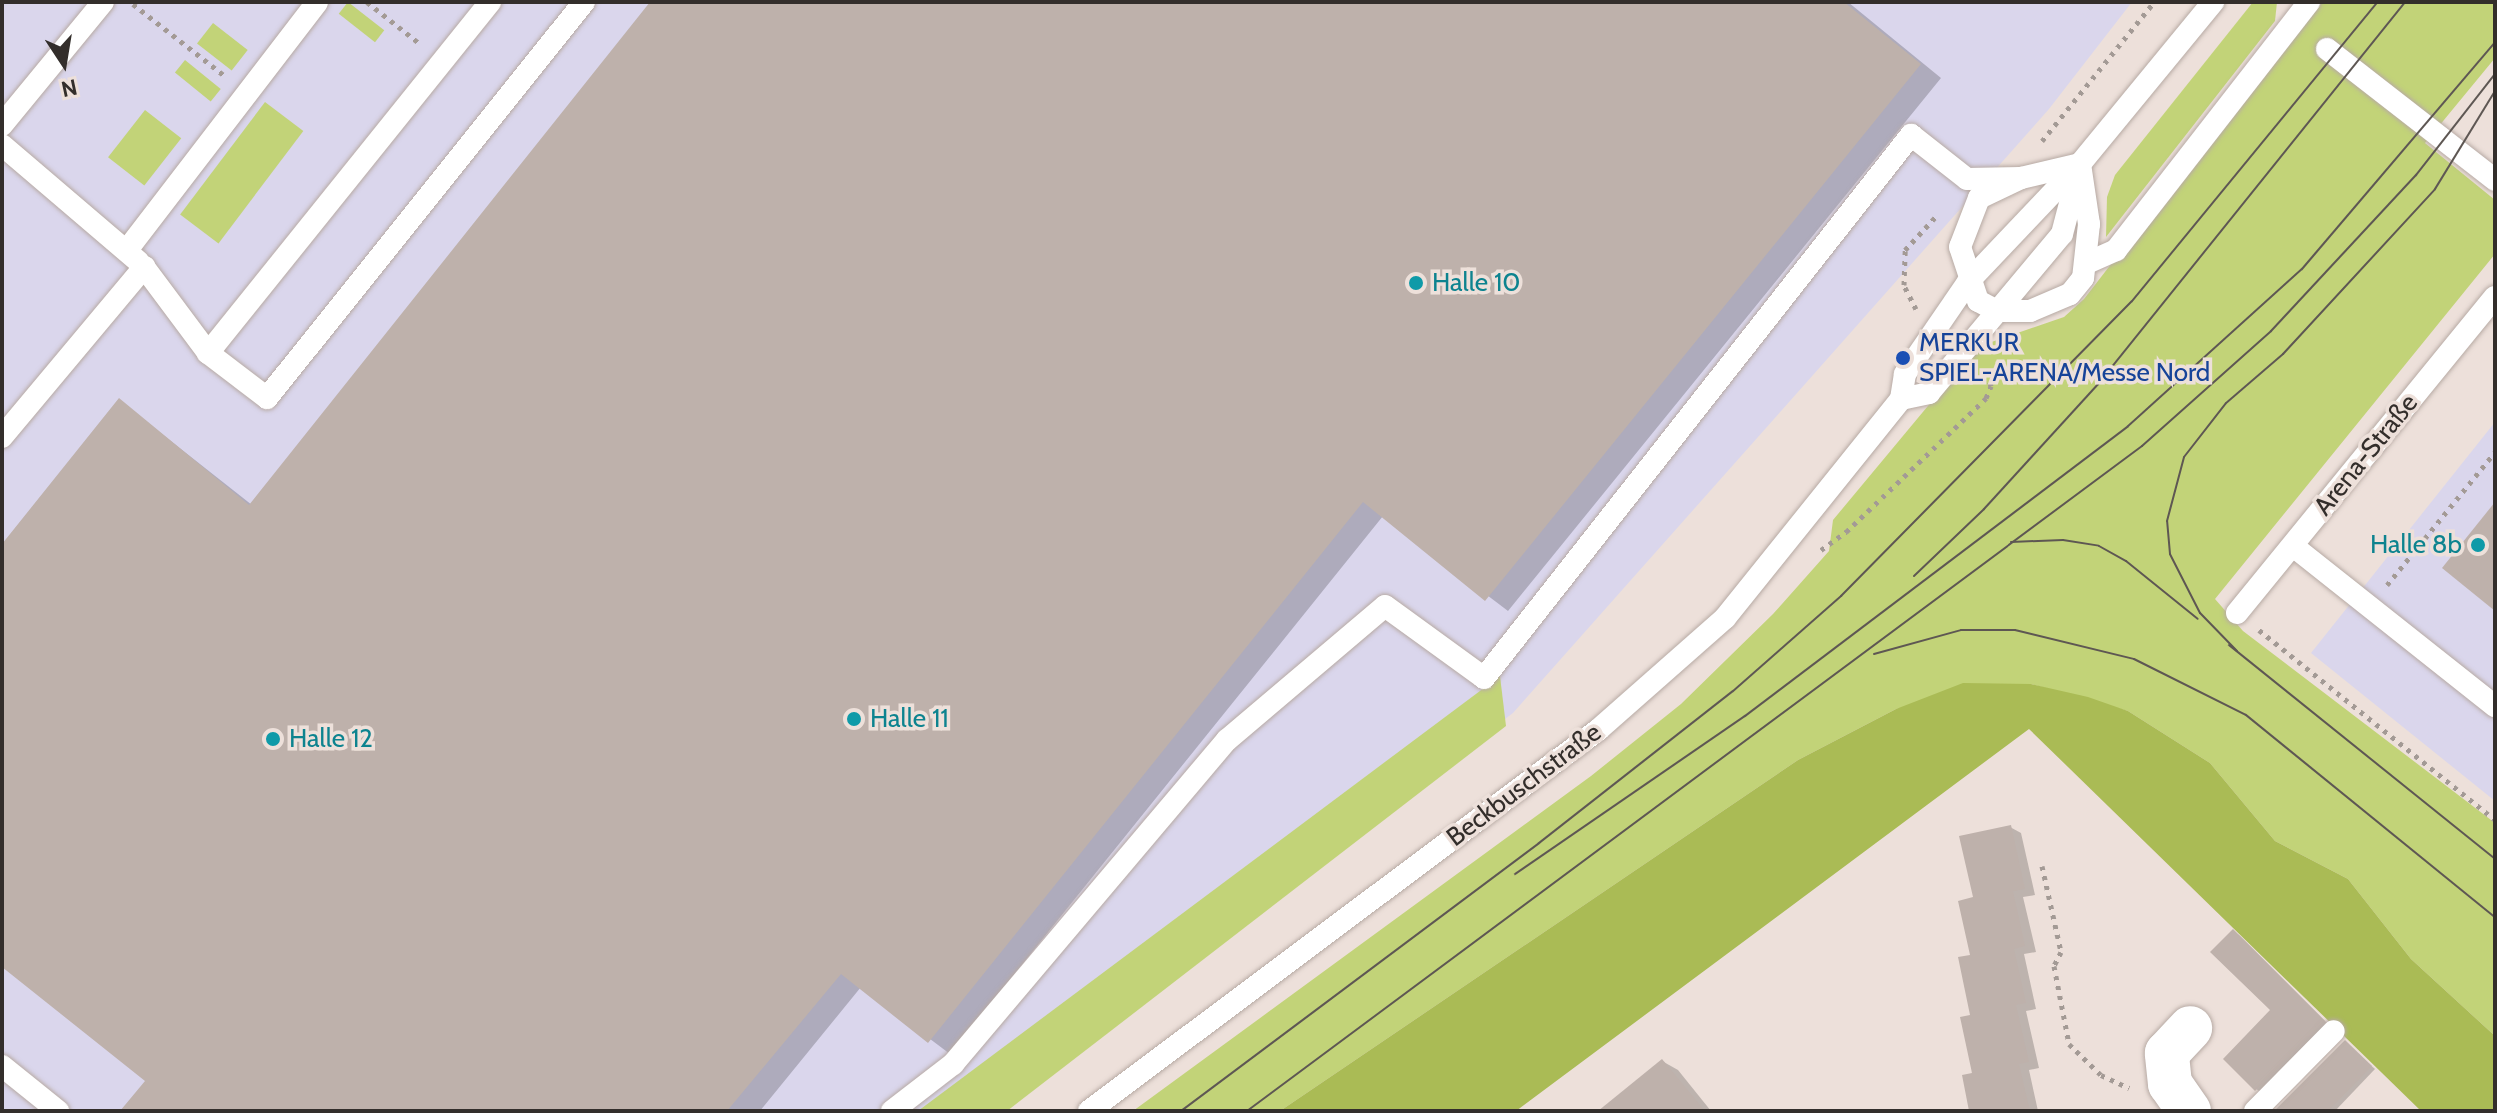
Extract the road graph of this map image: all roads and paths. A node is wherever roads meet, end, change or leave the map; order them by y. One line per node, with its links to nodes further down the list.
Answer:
1 (103, 2): 12 (lane)
2 (130, 2): 11 (path)
3 (317, 2): 11 (lane)
4 (367, 2): 10 (path)
5 (490, 2): 10 (lane)
6 (584, 2): 23 (lane)
7 (2213, 2): 14 (lane)
8 (2309, 2): 18 (lane)
9 (2327, 49): 16 (lane)
10 (442, 61): 23 (lane)
11 (245, 92): 17 (lane)
12 (2, 125)
13 (2, 145): 17 (lane)
14 (2080, 164): 15 (lane); 18 (lane); 20 (lane, Beckbuschstraße); 22 (lane, Beckbuschstraße)
15 (2021, 178): 20 (lane); 40 (lane)
16 (2495, 180)
17 (127, 250): 19 (lane)
18 (2087, 263): 22 (lane)
19 (144, 267): 23 (lane); 26 (lane)
20 (1968, 282): 22 (lane); 25 (lane, Beckbuschstraße)
21 (2495, 297): 28 (lane, Arena-Straße)
22 (1997, 311): 25 (lane, Beckbuschstraße)
23 (208, 353)
24 (1981, 366): 29 (path)
25 (1901, 399): 41 (lane, Beckbuschstraße)
26 (2, 437)
27 (2495, 452): 30 (path)
28 (2293, 546): 30 (lane); 31 (lane, Arena-Straße)
29 (1810, 558)
30 (2370, 606): 32 (lane)
31 (2237, 613): 33 (path)
32 (2495, 706)
33 (2495, 820)
34 (2042, 866): 38 (path)
35 (2190, 1028): 42 (street)
36 (2334, 1031): 43 (lane)
37 (2, 1066): 39 (lane)
38 (2135, 1096)
39 (58, 1111)
40 (892, 1111)
41 (1089, 1111)
42 (2189, 1111)
43 (2255, 1111)

